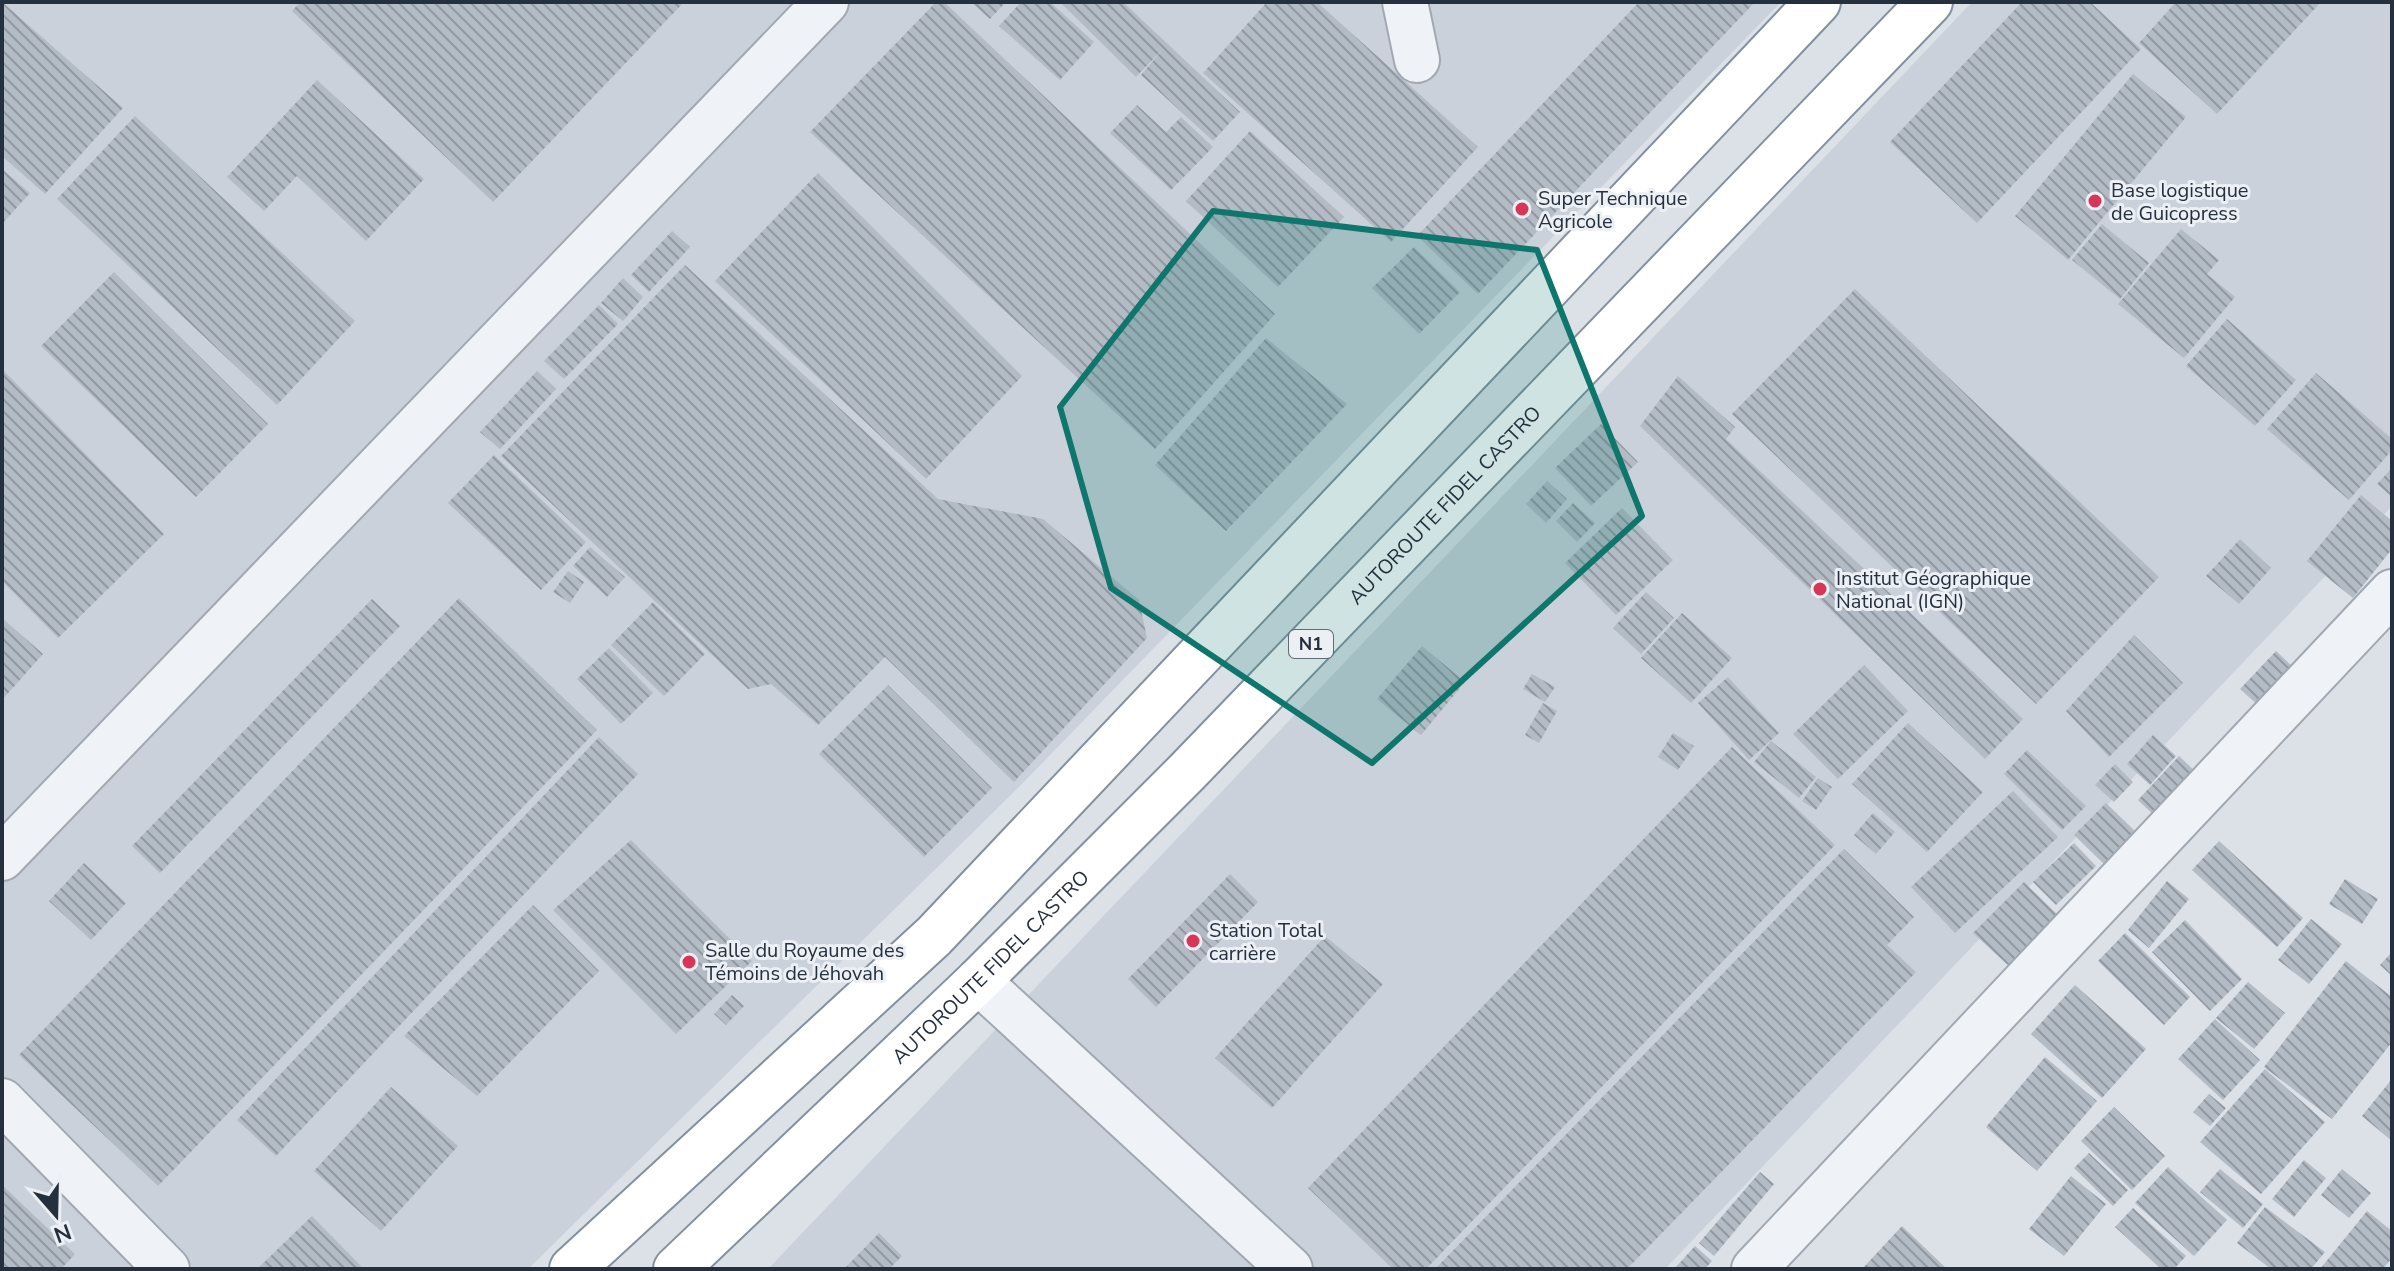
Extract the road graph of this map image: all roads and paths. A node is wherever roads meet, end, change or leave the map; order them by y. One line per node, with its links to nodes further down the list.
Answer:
1 (826, 2): 7 (street)
2 (1405, 2): 5 (street)
3 (1818, 2): 11 (highway)
4 (1930, 2): 8 (highway, AUTOROUTE FIDEL CASTRO / N1)
5 (1417, 60)
6 (2392, 592): 14 (street)
7 (2, 858)
8 (978, 981): 12 (highway, AUTOROUTE FIDEL CASTRO / N1); 13 (street)
9 (2, 1101): 10 (street)
10 (167, 1269)
11 (572, 1269)
12 (676, 1269)
13 (1290, 1269)
14 (1754, 1269)

